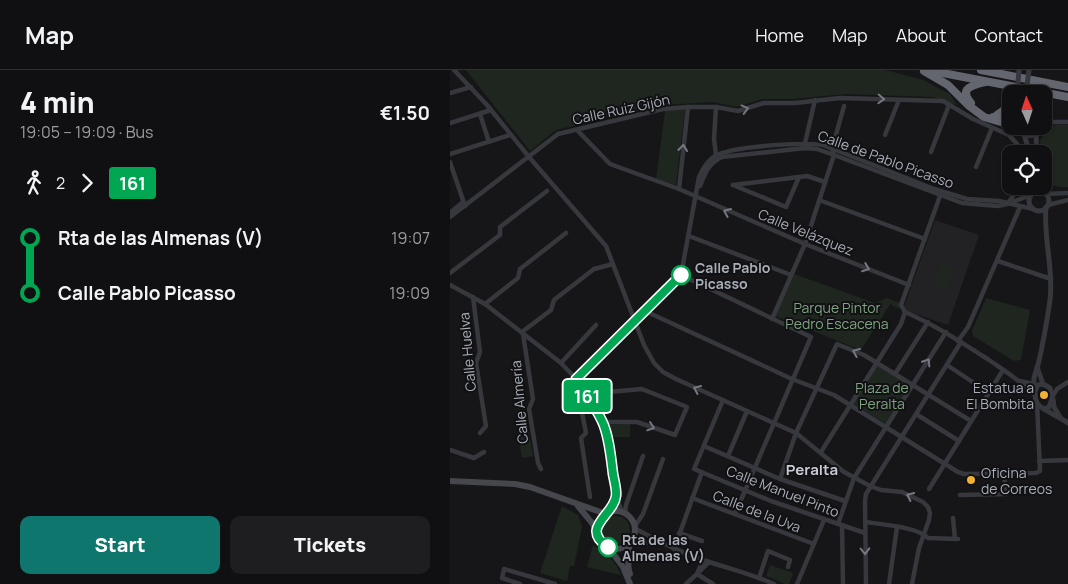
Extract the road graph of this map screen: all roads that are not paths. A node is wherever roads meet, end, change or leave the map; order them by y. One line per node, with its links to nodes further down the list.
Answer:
1 (454, 70): 11 (street)
2 (922, 70): 28 (highway)
3 (927, 70): 8 (highway)
4 (981, 70): 7 (highway)
5 (1019, 70): 9 (street, bridge)
6 (1029, 70): 10 (street, bridge)
7 (994, 72): 12 (highway)
8 (987, 82): 14 (highway); 27 (highway)
9 (1018, 85)
10 (1027, 85)
11 (471, 87): 13 (street); 23 (street)
12 (1068, 87)
13 (450, 93)
14 (1068, 97)
15 (840, 98): 16 (street, Calle Ruiz Gijón); 17 (street, Calle Ruiz Gijón); 20 (street)
16 (855, 99): 18 (street, Calle Ruiz Gijón, one-way to 18); 20 (street)
17 (815, 100): 22 (street, Calle Ruiz Gijón, one-way to 17); 37 (street)
18 (899, 100): 19 (street, Calle Ruiz Gijón); 35 (street)
19 (949, 105): 32 (street, Calle Ruiz Gijón); 40 (street)
20 (844, 106): 39 (street)
21 (688, 107): 22 (street, Calle Ruiz Gijón); 33 (street, Calle Ruiz Gijón); 50 (street, one-way to 21)
22 (716, 108): 42 (street)
23 (491, 110): 25 (street); 34 (street)
24 (1002, 113): 27 (highway)
25 (480, 114): 31 (street); 36 (street)
26 (1002, 116): 27 (highway)
27 (993, 117)
28 (1002, 122)
29 (1054, 122): 30 (street)
30 (1068, 122)
31 (450, 123)
32 (992, 128): 38 (street, Calle Ruiz Gijón); 47 (street)
33 (577, 130): 44 (street, Calle Ruiz Gijón); 50 (street, Calle Velázquez)
34 (510, 135): 36 (street); 44 (street)
35 (885, 135)
36 (488, 142): 41 (street)
37 (805, 143): 39 (street, Calle de Pablo Picasso); 42 (street, Calle de Pablo Picasso)
38 (1017, 145)
39 (832, 149): 43 (street); 63 (street, Calle de Pablo Picasso)
40 (931, 152)
41 (450, 154)
42 (716, 155): 59 (street, Calle de Pablo Picasso)
43 (834, 155): 49 (street); 58 (street, Calle de Pablo Picasso); 59 (street, Calle de Pablo Picasso)
44 (529, 157): 62 (street, Calle Ruiz Gijón); 75 (street)
45 (450, 162): 46 (street)
46 (451, 168): 62 (street)
47 (976, 168)
48 (799, 177): 48 (street); 49 (street)
49 (825, 182): 60 (street)
50 (679, 190): 59 (street, Calle Velázquez)
51 (547, 191): 76 (street)
52 (1052, 193): 53 (street)
53 (1068, 193)
54 (1013, 195): 63 (street)
55 (1030, 195): 63 (street, Calle de Pablo Picasso)
56 (1032, 195): 66 (street)
57 (1045, 195): 64 (street)
58 (940, 196): 63 (street, Calle de Pablo Picasso); 72 (street)
59 (696, 197): 71 (street, Calle de Pablo Picasso); 73 (street, Calle Velázquez, one-way to 59)
60 (819, 200): 72 (street); 73 (street)
61 (1068, 200): 64 (street)
62 (464, 204): 67 (street); 68 (street)
63 (1008, 204): 65 (street, Calle de Pablo Picasso)
64 (1047, 206): 66 (street); 69 (street)
65 (1020, 207): 66 (street, Calle de Pablo Picasso); 74 (street)
66 (1034, 210): 69 (street)
67 (450, 213)
68 (450, 217)
69 (1045, 222): 79 (street)
70 (566, 234): 83 (street)
71 (689, 236): 77 (street, Calle de Pablo Picasso); 78 (street)
72 (925, 240): 81 (street)
73 (804, 244): 78 (street); 81 (street, Calle Velázquez, one-way to 81)
74 (998, 261): 79 (street); 92 (street)
75 (613, 264): 87 (street); 91 (street)
76 (450, 273)
77 (681, 275): 84 (street); 86 (street)
78 (791, 275): 86 (street)
79 (1051, 279): 96 (street)
80 (450, 285): 82 (street)
81 (909, 285): 85 (street)
82 (473, 297): 83 (street); 124 (street, Calle Huelva)
83 (485, 304): 91 (street)
84 (645, 311): 87 (street); 100 (street)
85 (905, 312): 88 (street); 94 (street)
86 (772, 319): 100 (street)
87 (636, 321): 99 (street); 112 (street, one-way to 87)
88 (928, 322): 90 (street); 98 (street)
89 (596, 325): 93 (street)
90 (946, 332): 92 (street); 103 (street, one-way to 90)
91 (522, 333): 93 (street); 139 (street, Calle Almería)
92 (960, 341): 95 (street); 97 (street)
93 (561, 363): 99 (street)
94 (877, 363): 98 (street); 107 (street, one-way to 107); 114 (street)
95 (947, 365): 108 (street); 110 (street)
96 (1037, 366): 105 (street); 105 (street)
97 (1003, 370): 101 (street); 108 (street)
98 (895, 374): 103 (street)
99 (576, 379): 109 (street); 149 (street)
100 (792, 379): 107 (street); 121 (street)
101 (1019, 381): 105 (street); 105 (street)
102 (1068, 382): 104 (street)
103 (912, 385): 110 (street); 123 (street)
104 (1061, 386): 106 (street); 111 (street)
105 (1037, 388): 106 (street); 113 (street)
106 (1050, 388): 111 (street)
107 (816, 389): 114 (street); 125 (street)
108 (989, 393): 119 (street)
109 (585, 394): 120 (street); 120 (street, one-way to 109)
110 (928, 395): 117 (street); 119 (street)
111 (1052, 398): 115 (street); 118 (street)
112 (723, 400): 116 (street); 128 (street)
113 (1037, 402): 115 (street); 136 (street)
114 (850, 405): 123 (street); 131 (street)
115 (1044, 409): 118 (street)
116 (747, 411): 121 (street); 133 (street)
117 (916, 414): 126 (street); 127 (street)
118 (1060, 417): 122 (street)
119 (971, 421): 127 (street)
120 (603, 422): 150 (street)
121 (773, 422): 125 (street); 138 (street)
122 (1068, 423)
123 (885, 428): 126 (street); 142 (street)
124 (480, 433)
125 (796, 433): 131 (street); 143 (street)
126 (901, 438): 137 (street); 145 (street)
127 (959, 441): 137 (street)
128 (704, 446): 133 (street); 140 (street, Calle Manuel Pinto)
129 (450, 450): 130 (street)
130 (484, 452)
131 (821, 452): 142 (street)
132 (643, 456): 154 (street)
133 (728, 456): 138 (street)
134 (663, 459): 161 (street)
135 (1068, 460): 136 (street)
136 (1039, 461): 141 (street)
137 (944, 464): 141 (street); 146 (street)
138 (754, 468): 143 (street); 147 (street)
139 (541, 469)
140 (702, 472): 147 (street, Calle Manuel Pinto); 151 (street)
141 (1004, 474): 148 (street)
142 (854, 478): 145 (street); 152 (street)
143 (780, 479): 152 (street)
144 (450, 481): 153 (main road)
145 (870, 486): 159 (street); 166 (street, one-way to 145)
146 (929, 489)
147 (745, 490): 156 (street); 158 (street, Calle Manuel Pinto)
148 (960, 495)
149 (590, 497)
150 (616, 497): 154 (street); 155 (street)
151 (692, 498): 156 (street, Calle de la Uva); 164 (street)
152 (846, 501): 160 (street)
153 (576, 503): 155 (main road); 165 (main road)
154 (623, 512): 155 (main road); 161 (main road)
155 (608, 513): 165 (main road)
156 (735, 514): 170 (street, Calle de la Uva)
157 (953, 518): 166 (street)
158 (824, 520): 160 (street, Calle Manuel Pinto); 170 (street)
159 (865, 522): 162 (street); 163 (street)
160 (840, 525): 163 (street, Calle Manuel Pinto); 186 (street)
161 (635, 527): 168 (street); 169 (main road)
162 (896, 527): 166 (street); 188 (street)
163 (865, 532): 187 (street, one-way to 187)
164 (680, 533): 167 (street); 172 (street)
165 (598, 534): 171 (main road)
166 (924, 534): 189 (street)
167 (702, 541)
168 (657, 542): 169 (street); 172 (street)
169 (629, 544): 171 (main road); 181 (main road)
170 (814, 544): 185 (street)
171 (608, 547): 180 (main road)
172 (674, 549): 173 (street)
173 (703, 560): 174 (street); 176 (street)
174 (709, 562): 176 (street); 177 (street)
175 (788, 567): 177 (street)
176 (697, 574): 182 (street); 183 (street)
177 (759, 578): 184 (street)
178 (520, 584): 179 (street)
179 (555, 584)
180 (630, 584)
181 (634, 584)
182 (686, 584)
183 (713, 584)
184 (774, 584)
185 (797, 584)
186 (843, 584)
187 (866, 584)
188 (889, 584)
189 (912, 584)

